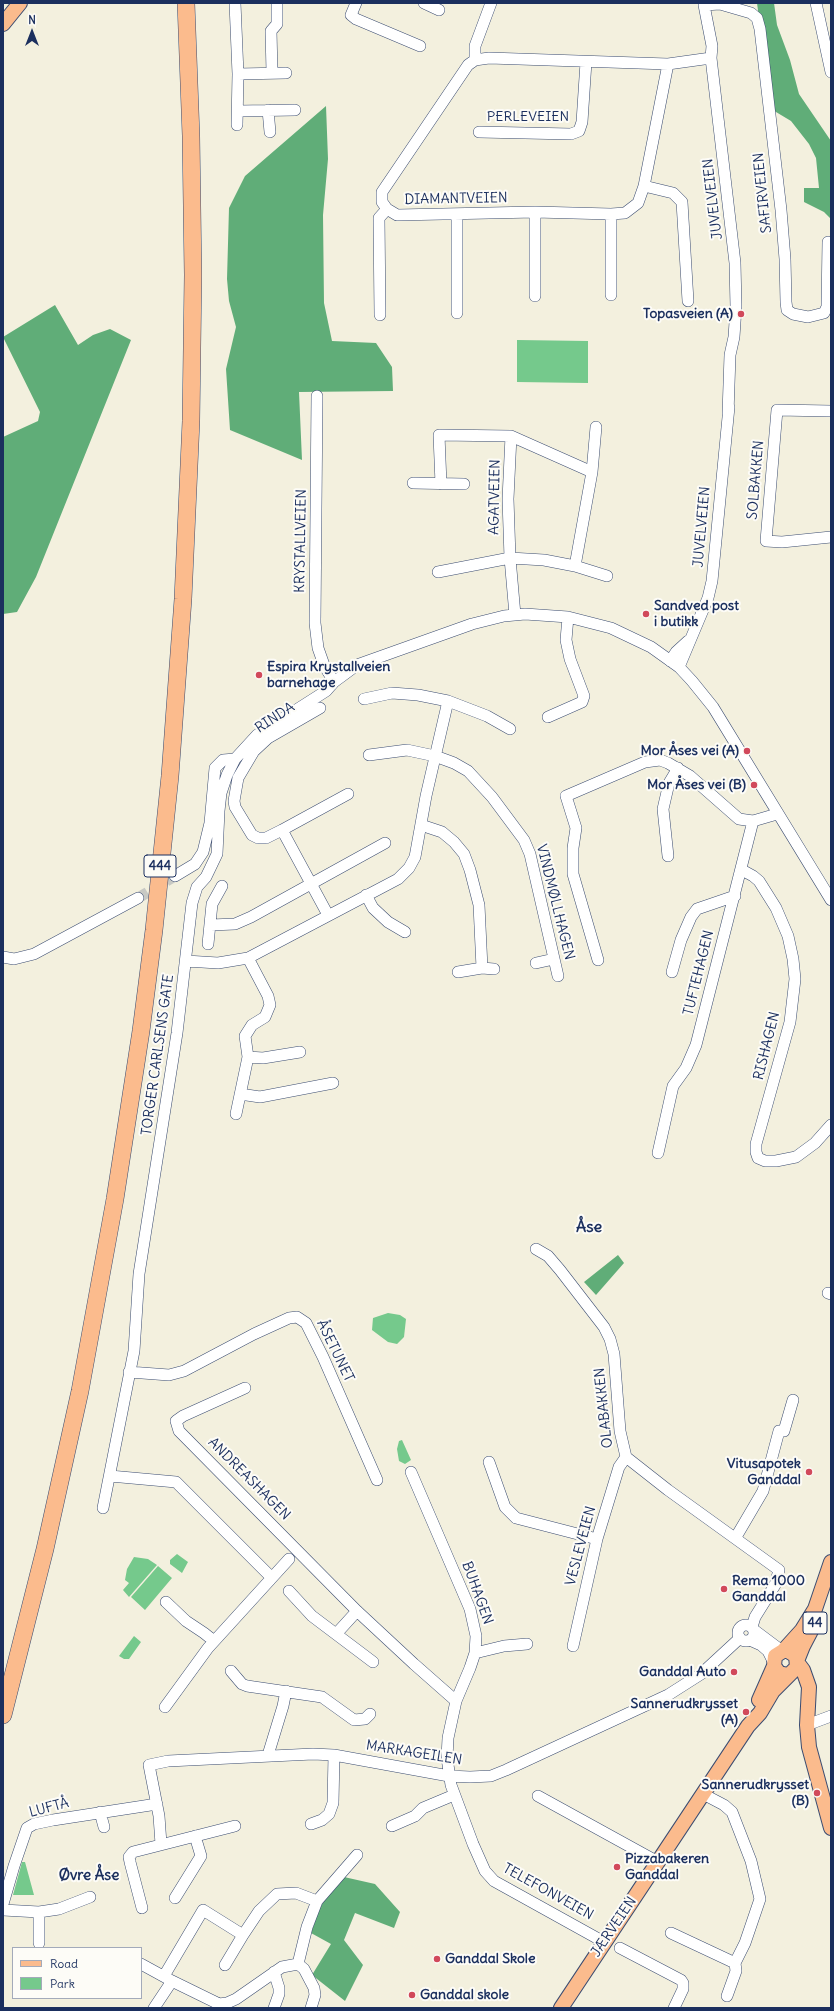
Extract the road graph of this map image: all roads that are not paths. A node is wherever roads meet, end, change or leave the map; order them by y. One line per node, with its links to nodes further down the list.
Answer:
1 (20, 3): 12 (main road)
2 (175, 3): 131 (highway, 444)
3 (186, 3): 138 (highway, 444)
4 (235, 3): 21 (street)
5 (277, 3): 18 (street)
6 (356, 3): 13 (street)
7 (424, 3): 11 (street)
8 (491, 3): 15 (street)
9 (816, 3): 19 (street)
10 (704, 4): 14 (street, JUVELVEIEN); 33 (street, SAFIRVEIEN)
11 (439, 10)
12 (3, 24)
13 (420, 46)
14 (711, 58): 17 (street); 54 (street, JUVELVEIEN)
15 (475, 60): 16 (street); 29 (street, DIAMANTVEIEN)
16 (586, 62): 17 (street); 27 (street, PERLEVEIEN)
17 (668, 64): 28 (street, DIAMANTVEIEN)
18 (272, 72): 20 (street); 21 (street)
19 (831, 72)
20 (286, 73)
21 (238, 74): 22 (street)
22 (239, 110): 23 (street); 25 (street)
23 (268, 110): 24 (street); 26 (street)
24 (295, 110)
25 (237, 125)
26 (270, 132)
27 (480, 132)
28 (644, 186): 32 (street, DIAMANTVEIEN); 36 (street)
29 (387, 209): 31 (street, DIAMANTVEIEN); 38 (street)
30 (535, 212): 31 (street, DIAMANTVEIEN); 32 (street, DIAMANTVEIEN); 35 (street)
31 (457, 214): 37 (street)
32 (611, 214): 34 (street)
33 (828, 242)
34 (611, 295)
35 (535, 296)
36 (688, 301)
37 (457, 313)
38 (380, 315)
39 (317, 396): 55 (street, KRYSTALLVEIEN)
40 (831, 411): 47 (street, SOLBAKKEN)
41 (596, 427): 43 (street)
42 (511, 436): 43 (street); 45 (street); 48 (street, AGATVEIEN)
43 (592, 472): 49 (street)
44 (413, 483): 45 (street)
45 (441, 484): 46 (street)
46 (464, 484)
47 (831, 537)
48 (510, 558): 49 (street); 50 (street); 52 (street, AGATVEIEN)
49 (576, 566): 51 (street)
50 (438, 572)
51 (607, 576)
52 (515, 615): 53 (street); 55 (street)
53 (568, 617): 54 (street); 59 (street)
54 (674, 664): 66 (street)
55 (334, 682): 63 (street, TORGER CARLSENS GATE)
56 (364, 699): 57 (street)
57 (448, 701): 60 (street); 62 (street)
58 (320, 708): 69 (street, RINDA)
59 (548, 717)
60 (510, 729)
61 (369, 755): 62 (street, VINDMØLLHAGEN)
62 (436, 756): 68 (street); 86 (street, VINDMØLLHAGEN)
63 (235, 759): 73 (street); 88 (street, TORGER CARLSENS GATE)
64 (678, 768): 67 (street); 71 (street); 87 (street)
65 (348, 794): 69 (street, RINDA)
66 (777, 814): 67 (street); 79 (street)
67 (754, 821): 72 (street, TUFTEHAGEN)
68 (420, 825): 76 (street); 90 (street)
69 (282, 830): 74 (street)
70 (385, 843): 74 (street)
71 (668, 856)
72 (742, 870): 77 (street, TUFTEHAGEN); 100 (street, RISHAGEN)
73 (175, 876)
74 (311, 883): 80 (street); 81 (street)
75 (222, 886): 81 (street)
76 (366, 895): 80 (street); 82 (street)
77 (735, 896): 93 (street); 101 (street, TUFTEHAGEN)
78 (138, 898): 84 (street)
79 (831, 900)
80 (328, 915): 85 (street)
81 (211, 924): 83 (street)
82 (405, 932)
83 (208, 944)
84 (3, 957)
85 (248, 958): 88 (street); 96 (street)
86 (554, 958): 89 (street); 94 (street, VINDMØLLHAGEN)
87 (598, 960)
88 (186, 961): 103 (street, TORGER CARLSENS GATE)
89 (536, 963)
90 (482, 968): 91 (street); 92 (street)
91 (494, 969)
92 (458, 972)
93 (672, 972)
94 (558, 976)
95 (300, 1052): 96 (street)
96 (248, 1057): 98 (street)
97 (333, 1083): 98 (street)
98 (240, 1094): 99 (street)
99 (236, 1114)
100 (831, 1125)
101 (658, 1153)
102 (536, 1249): 106 (street, OLABAKKEN)
103 (129, 1372): 109 (street, TORGER CARLSENS GATE); 110 (street, ÅSETUNET)
104 (245, 1388): 120 (street, ANDREASHAGEN)
105 (793, 1400): 112 (street)
106 (626, 1457): 112 (street, OLABAKKEN); 113 (street, VESLEVEIEN)
107 (489, 1462): 113 (street)
108 (411, 1472): 126 (street, BUHAGEN)
109 (110, 1476): 111 (street, TORGER CARLSENS GATE); 116 (street)
110 (377, 1480)
111 (104, 1508)
112 (736, 1537): 122 (street, OLABAKKEN)
113 (597, 1539): 125 (street, VESLEVEIEN)
114 (289, 1559): 116 (street)
115 (831, 1562): 127 (main road, JÆRVEIEN / 44)
116 (271, 1577): 123 (street)
117 (831, 1584): 128 (main road, 44)
118 (289, 1591): 121 (street)
119 (166, 1602): 123 (street)
120 (357, 1611): 121 (street); 134 (street, ANDREASHAGEN)
121 (337, 1633): 129 (street)
122 (749, 1634): 127 (street); 144 (street, MARKAGEILEN)
123 (214, 1641): 136 (street)
124 (527, 1644): 126 (street)
125 (573, 1646)
126 (475, 1653): 134 (street, BUHAGEN)
127 (778, 1657): 128 (main road); 132 (main road); 141 (main road, JÆRVEIEN / 44)
128 (797, 1661): 132 (main road, 44); 135 (main road)
129 (373, 1662)
130 (231, 1671): 133 (street)
131 (3, 1672)
132 (789, 1674): 135 (main road); 141 (main road, JÆRVEIEN / 44)
133 (286, 1691): 137 (street); 142 (street)
134 (456, 1701): 144 (street, BUHAGEN)
135 (807, 1702): 140 (main road)
136 (165, 1707)
137 (370, 1714)
138 (3, 1715)
139 (831, 1716): 140 (street)
140 (807, 1725): 154 (main road)
141 (748, 1726): 145 (main road, JÆRVEIEN / 44)
142 (268, 1755): 143 (street, MARKAGEILEN); 148 (street, MARKAGEILEN)
143 (334, 1755): 144 (street, MARKAGEILEN); 150 (street)
144 (449, 1776): 146 (street, TELEFONVEIEN)
145 (703, 1794): 158 (main road, JÆRVEIEN / 44); 171 (street)
146 (454, 1795): 152 (street); 168 (street, TELEFONVEIEN)
147 (538, 1796): 158 (street)
148 (157, 1804): 149 (street, LUFTÅ); 156 (street, MARKAGEILEN)
149 (100, 1812): 153 (street); 162 (street, LUFTÅ)
150 (311, 1824)
151 (235, 1826): 155 (street)
152 (392, 1826)
153 (104, 1827)
154 (831, 1828)
155 (195, 1836): 156 (street); 160 (street)
156 (161, 1844): 163 (street)
157 (357, 1855): 161 (street)
158 (658, 1862): 168 (main road, JÆRVEIEN / 44)
159 (90, 1897): 165 (street)
160 (175, 1898)
161 (316, 1901): 167 (street); 172 (street)
162 (3, 1904)
163 (142, 1908)
164 (3, 1910): 165 (street)
165 (39, 1912): 169 (street)
166 (671, 1933): 171 (street)
167 (243, 1935): 174 (street); 176 (street)
168 (604, 1942): 181 (main road, JÆRVEIEN / 44)
169 (39, 1943)
170 (620, 1948): 182 (street)
171 (735, 1963): 177 (street)
172 (298, 1964): 175 (street); 180 (street)
173 (142, 1965): 176 (street)
174 (225, 1965)
175 (274, 1972): 176 (street); 179 (street)
176 (168, 1979): 178 (street)
177 (727, 1996)
178 (154, 2008)
179 (274, 2008)
180 (311, 2008)
181 (561, 2008)
182 (674, 2008)

